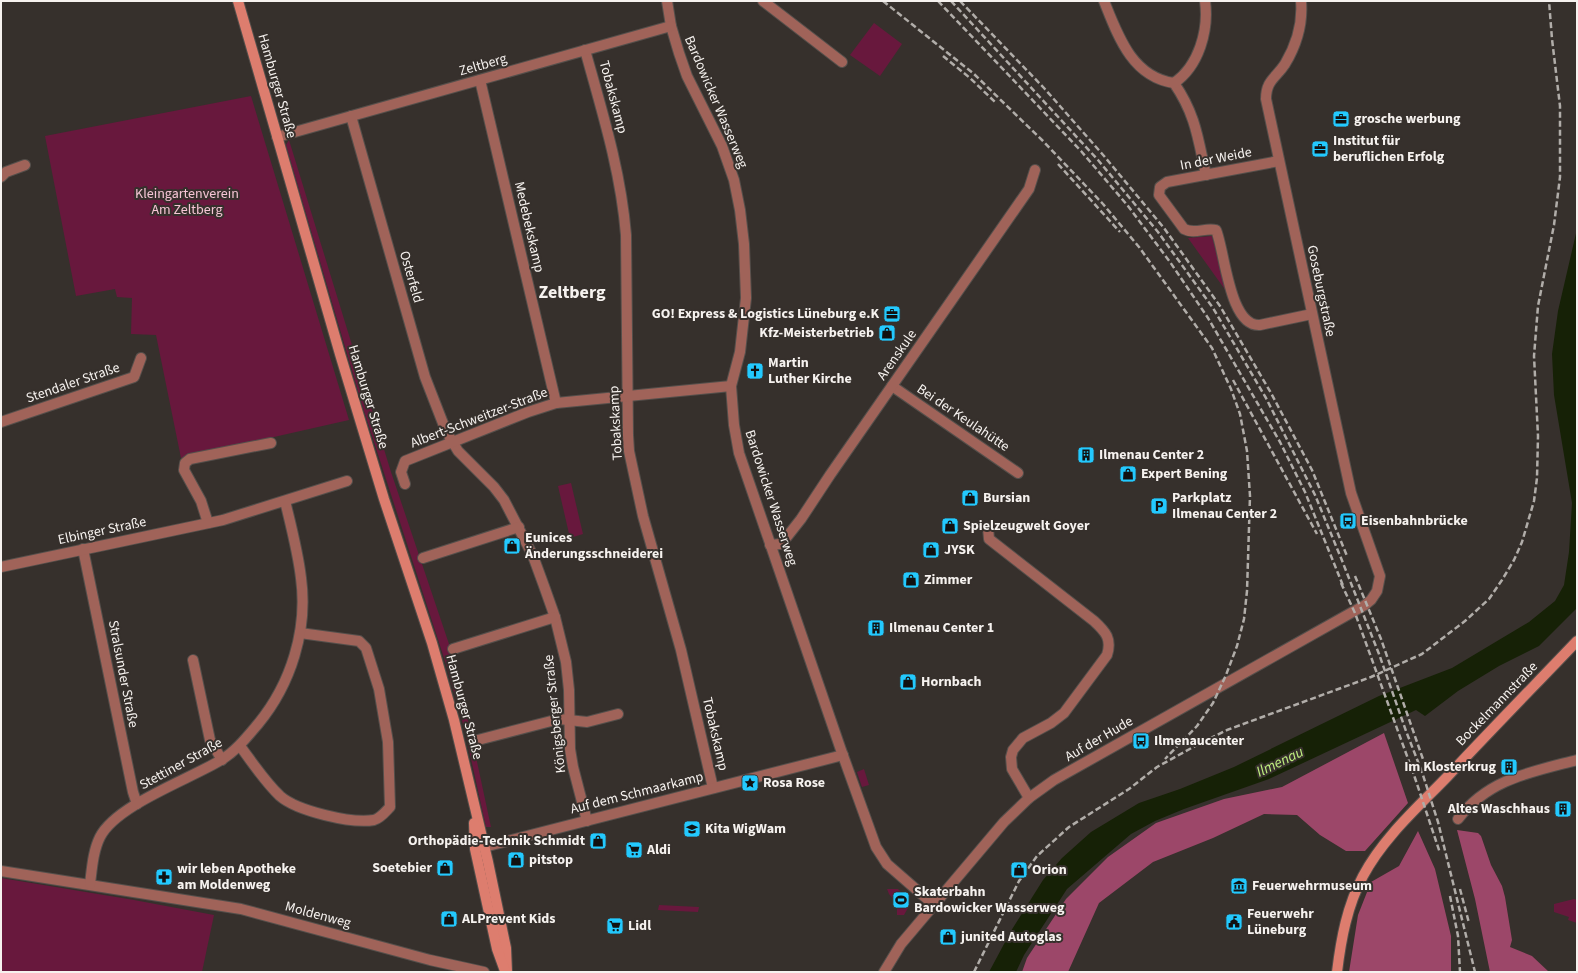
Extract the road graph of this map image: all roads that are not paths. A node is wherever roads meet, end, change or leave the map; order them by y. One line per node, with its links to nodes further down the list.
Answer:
1 (238, 1): 13 (main road, Hamburger Straße)
2 (667, 1): 7 (street)
3 (763, 1): 9 (street)
4 (1104, 1): 11 (street)
5 (1205, 1): 11 (street)
6 (1301, 1): 14 (street, Goseburgstraße)
7 (671, 26): 8 (street, Zeltberg); 21 (street, Bardowicker Wasserweg)
8 (585, 50): 10 (street, Zeltberg); 23 (street, Tobakskamp)
9 (842, 62)
10 (480, 80): 12 (street, Zeltberg); 24 (street, Medebekskamp)
11 (1174, 83): 17 (street)
12 (351, 116): 13 (street, Zeltberg); 27 (street, Osterfeld)
13 (277, 137): 54 (main road, Hamburger Straße)
14 (1279, 161): 17 (street, In der Weide); 19 (street, Goseburgstraße)
15 (25, 165): 18 (street)
16 (1035, 170): 22 (street, Arenskule)
17 (1206, 175): 19 (street, In der Weide)
18 (1, 177)
19 (1312, 314): 39 (street, Goseburgstraße)
20 (141, 358): 25 (street, Stendaler Straße)
21 (731, 386): 23 (street, Albert-Schweitzer-Straße); 35 (street, Bardowicker Wasserweg)
22 (892, 386): 28 (street, Bei der Keulahütte); 35 (street, Arenskule)
23 (628, 396): 24 (street, Albert-Schweitzer-Straße); 52 (street, Tobakskamp)
24 (556, 403): 27 (street, Albert-Schweitzer-Straße)
25 (1, 422)
26 (271, 443): 32 (street)
27 (452, 443): 30 (street, Albert-Schweitzer-Straße); 33 (street, Königsberger Straße)
28 (1018, 473)
29 (347, 481): 31 (street, Elbinger Straße)
30 (405, 484)
31 (285, 501): 32 (street, Elbinger Straße); 41 (street, Stettiner Straße)
32 (208, 523): 36 (street, Elbinger Straße)
33 (519, 527): 37 (street); 40 (street, Königsberger Straße)
34 (988, 528): 53 (street)
35 (770, 545): 49 (street, Bardowicker Wasserweg)
36 (83, 549): 38 (street, Elbinger Straße); 55 (street, Stralsunder Straße)
37 (424, 558)
38 (1, 567)
39 (1377, 591): 53 (street, Auf der Hude)
40 (555, 617): 43 (street); 46 (street, Königsberger Straße)
41 (300, 633): 48 (street, Stettiner Straße); 48 (street)
42 (1577, 641): 65 (main road, Bockelmannstraße)
43 (453, 649)
44 (193, 660): 50 (street)
45 (618, 714): 46 (street)
46 (569, 720): 47 (street); 57 (street, Königsberger Straße)
47 (474, 741)
48 (240, 746): 50 (street, Stettiner Straße)
49 (843, 755): 52 (street, Auf dem Schmaarkamp); 61 (street, Bardowicker Wasserweg)
50 (222, 760): 55 (street, Stettiner Straße)
51 (1577, 760): 56 (street)
52 (713, 788): 57 (street, Auf dem Schmaarkamp)
53 (1030, 798): 61 (street, Auf der Hude)
54 (472, 801): 58 (main road); 63 (main road)
55 (137, 804): 60 (street, Stettiner Straße)
56 (1458, 819)
57 (587, 821): 58 (street, Auf dem Schmaarkamp)
58 (484, 847): 63 (main road)
59 (1, 870): 60 (street, Moldenweg)
60 (90, 884): 62 (street, Moldenweg)
61 (934, 905): 64 (street, Auf der Hude)
62 (484, 972)
63 (506, 972)
64 (884, 972)
65 (1337, 972)

